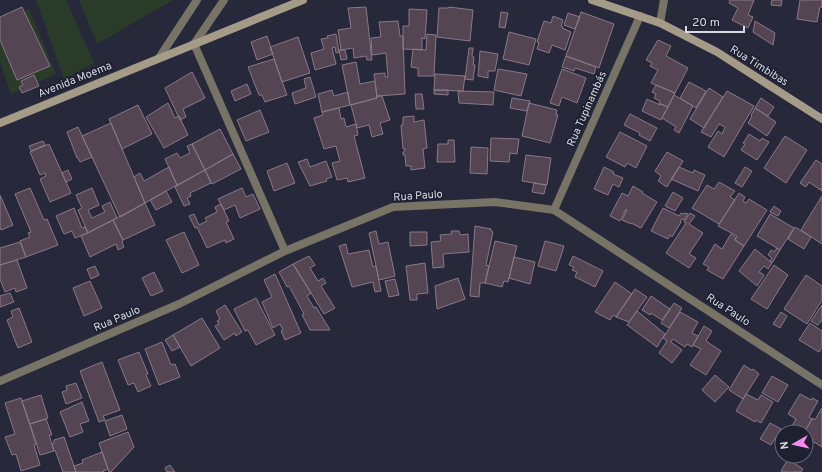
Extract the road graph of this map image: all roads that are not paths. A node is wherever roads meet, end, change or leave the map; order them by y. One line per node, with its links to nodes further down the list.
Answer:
1 (197, 0): 9 (street)
2 (224, 0): 8 (street)
3 (303, 0): 8 (main road)
4 (592, 0): 6 (main road, Rua Timbibas)
5 (664, 0): 7 (street)
6 (640, 16): 7 (main road, Rua Timbibas); 12 (street, Rua Tupinambás)
7 (660, 23): 10 (main road, Rua Timbibas)
8 (194, 44): 9 (main road, Avenida Moema); 13 (street)
9 (159, 58): 11 (main road, Avenida Moema)
10 (822, 119)
11 (0, 123)
12 (554, 210): 13 (street, Rua Paulo); 15 (street, Rua Paulo)
13 (286, 251): 14 (street, Rua Paulo)
14 (0, 381)
15 (822, 385)

